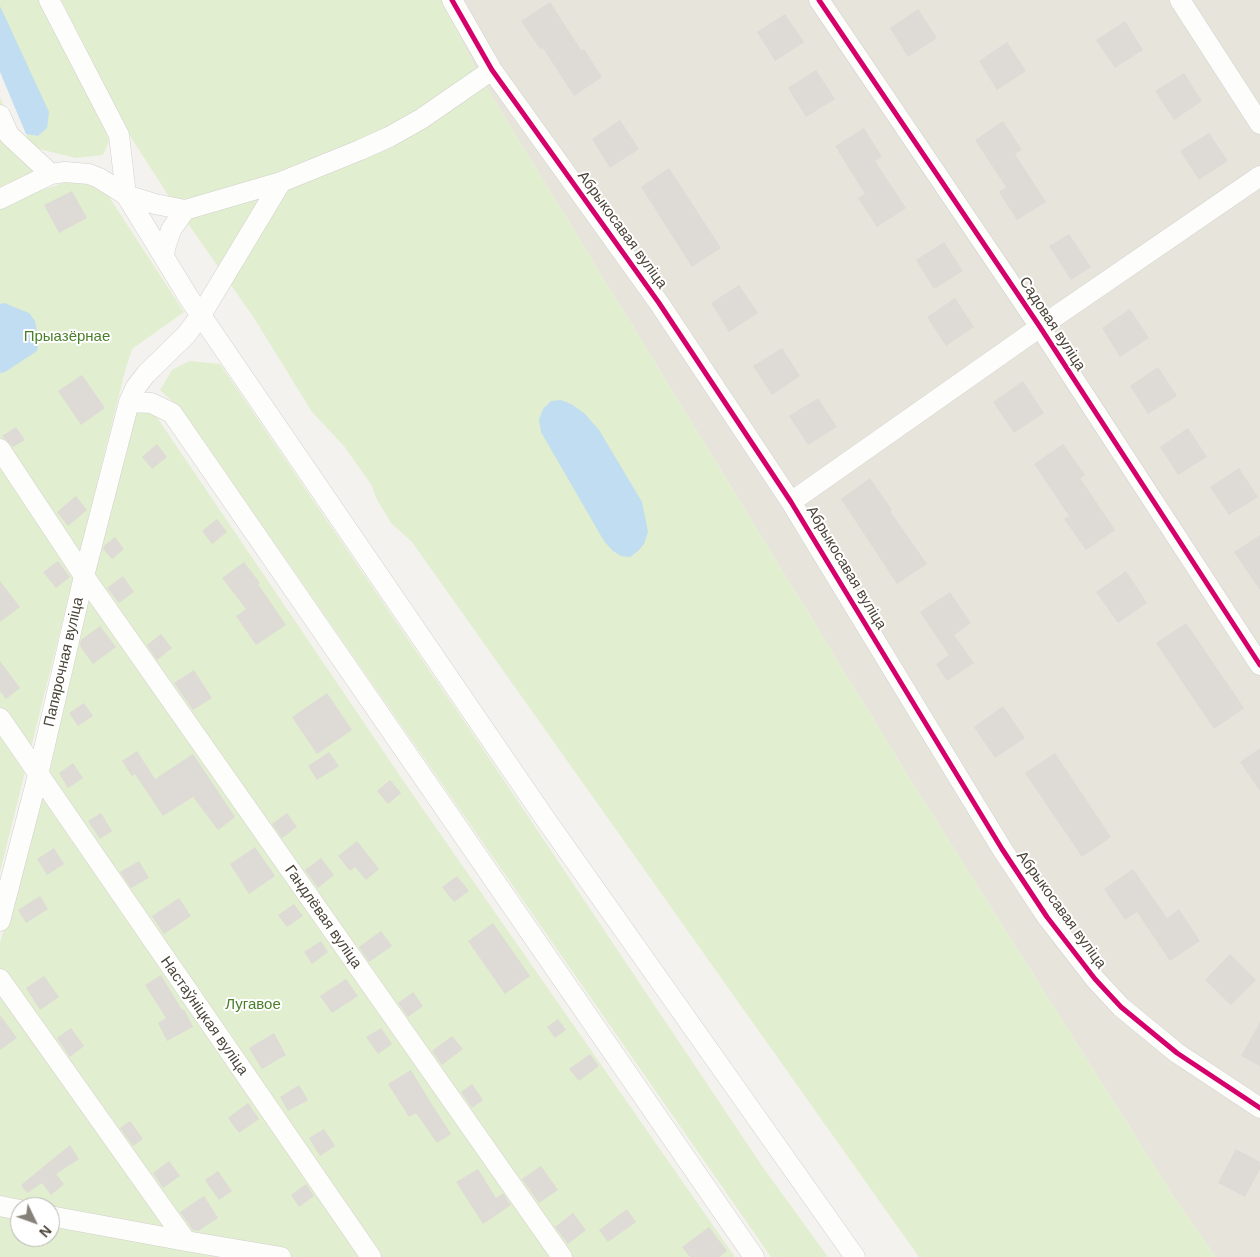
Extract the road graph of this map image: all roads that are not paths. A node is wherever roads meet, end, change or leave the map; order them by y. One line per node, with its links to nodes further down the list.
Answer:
1 (49, 0): 11 (street)
2 (452, 0): 5 (street, Абрыкосавая вуліца)
3 (819, 0): 16 (street, Садовая вуліца)
4 (1180, 0): 7 (street)
5 (492, 70): 10 (street); 19 (street, Абрыкосавая вуліца)
6 (0, 114): 8 (street)
7 (1260, 124)
8 (51, 174): 11 (street); 12 (street)
9 (1260, 176): 16 (street)
10 (281, 182): 13 (street); 15 (street, Папярочная вуліца)
11 (126, 195): 13 (street); 14 (street)
12 (0, 199)
13 (185, 210): 14 (street)
14 (164, 257): 15 (street)
15 (200, 315): 17 (street, Папярочная вуліца); 33 (street)
16 (1040, 327): 19 (street); 21 (street, Садовая вуліца)
17 (129, 402): 20 (street, Папярочная вуліца); 32 (street)
18 (0, 449): 20 (street, Гандлёвая вуліца)
19 (791, 502): 26 (street, Абрыкосавая вуліца)
20 (84, 576): 23 (street, Папярочная вуліца); 31 (street, Гандлёвая вуліца)
21 (1260, 664)
22 (0, 718): 23 (street, Настаўніцкая вуліца)
23 (38, 775): 24 (street, Папярочная вуліца); 30 (street, Настаўніцкая вуліца)
24 (0, 921)
25 (0, 979): 28 (street)
26 (1260, 1108)
27 (60, 1218): 28 (street)
28 (186, 1241): 29 (street)
29 (281, 1257)
30 (371, 1257)
31 (562, 1257)
32 (754, 1257)
33 (855, 1257)

